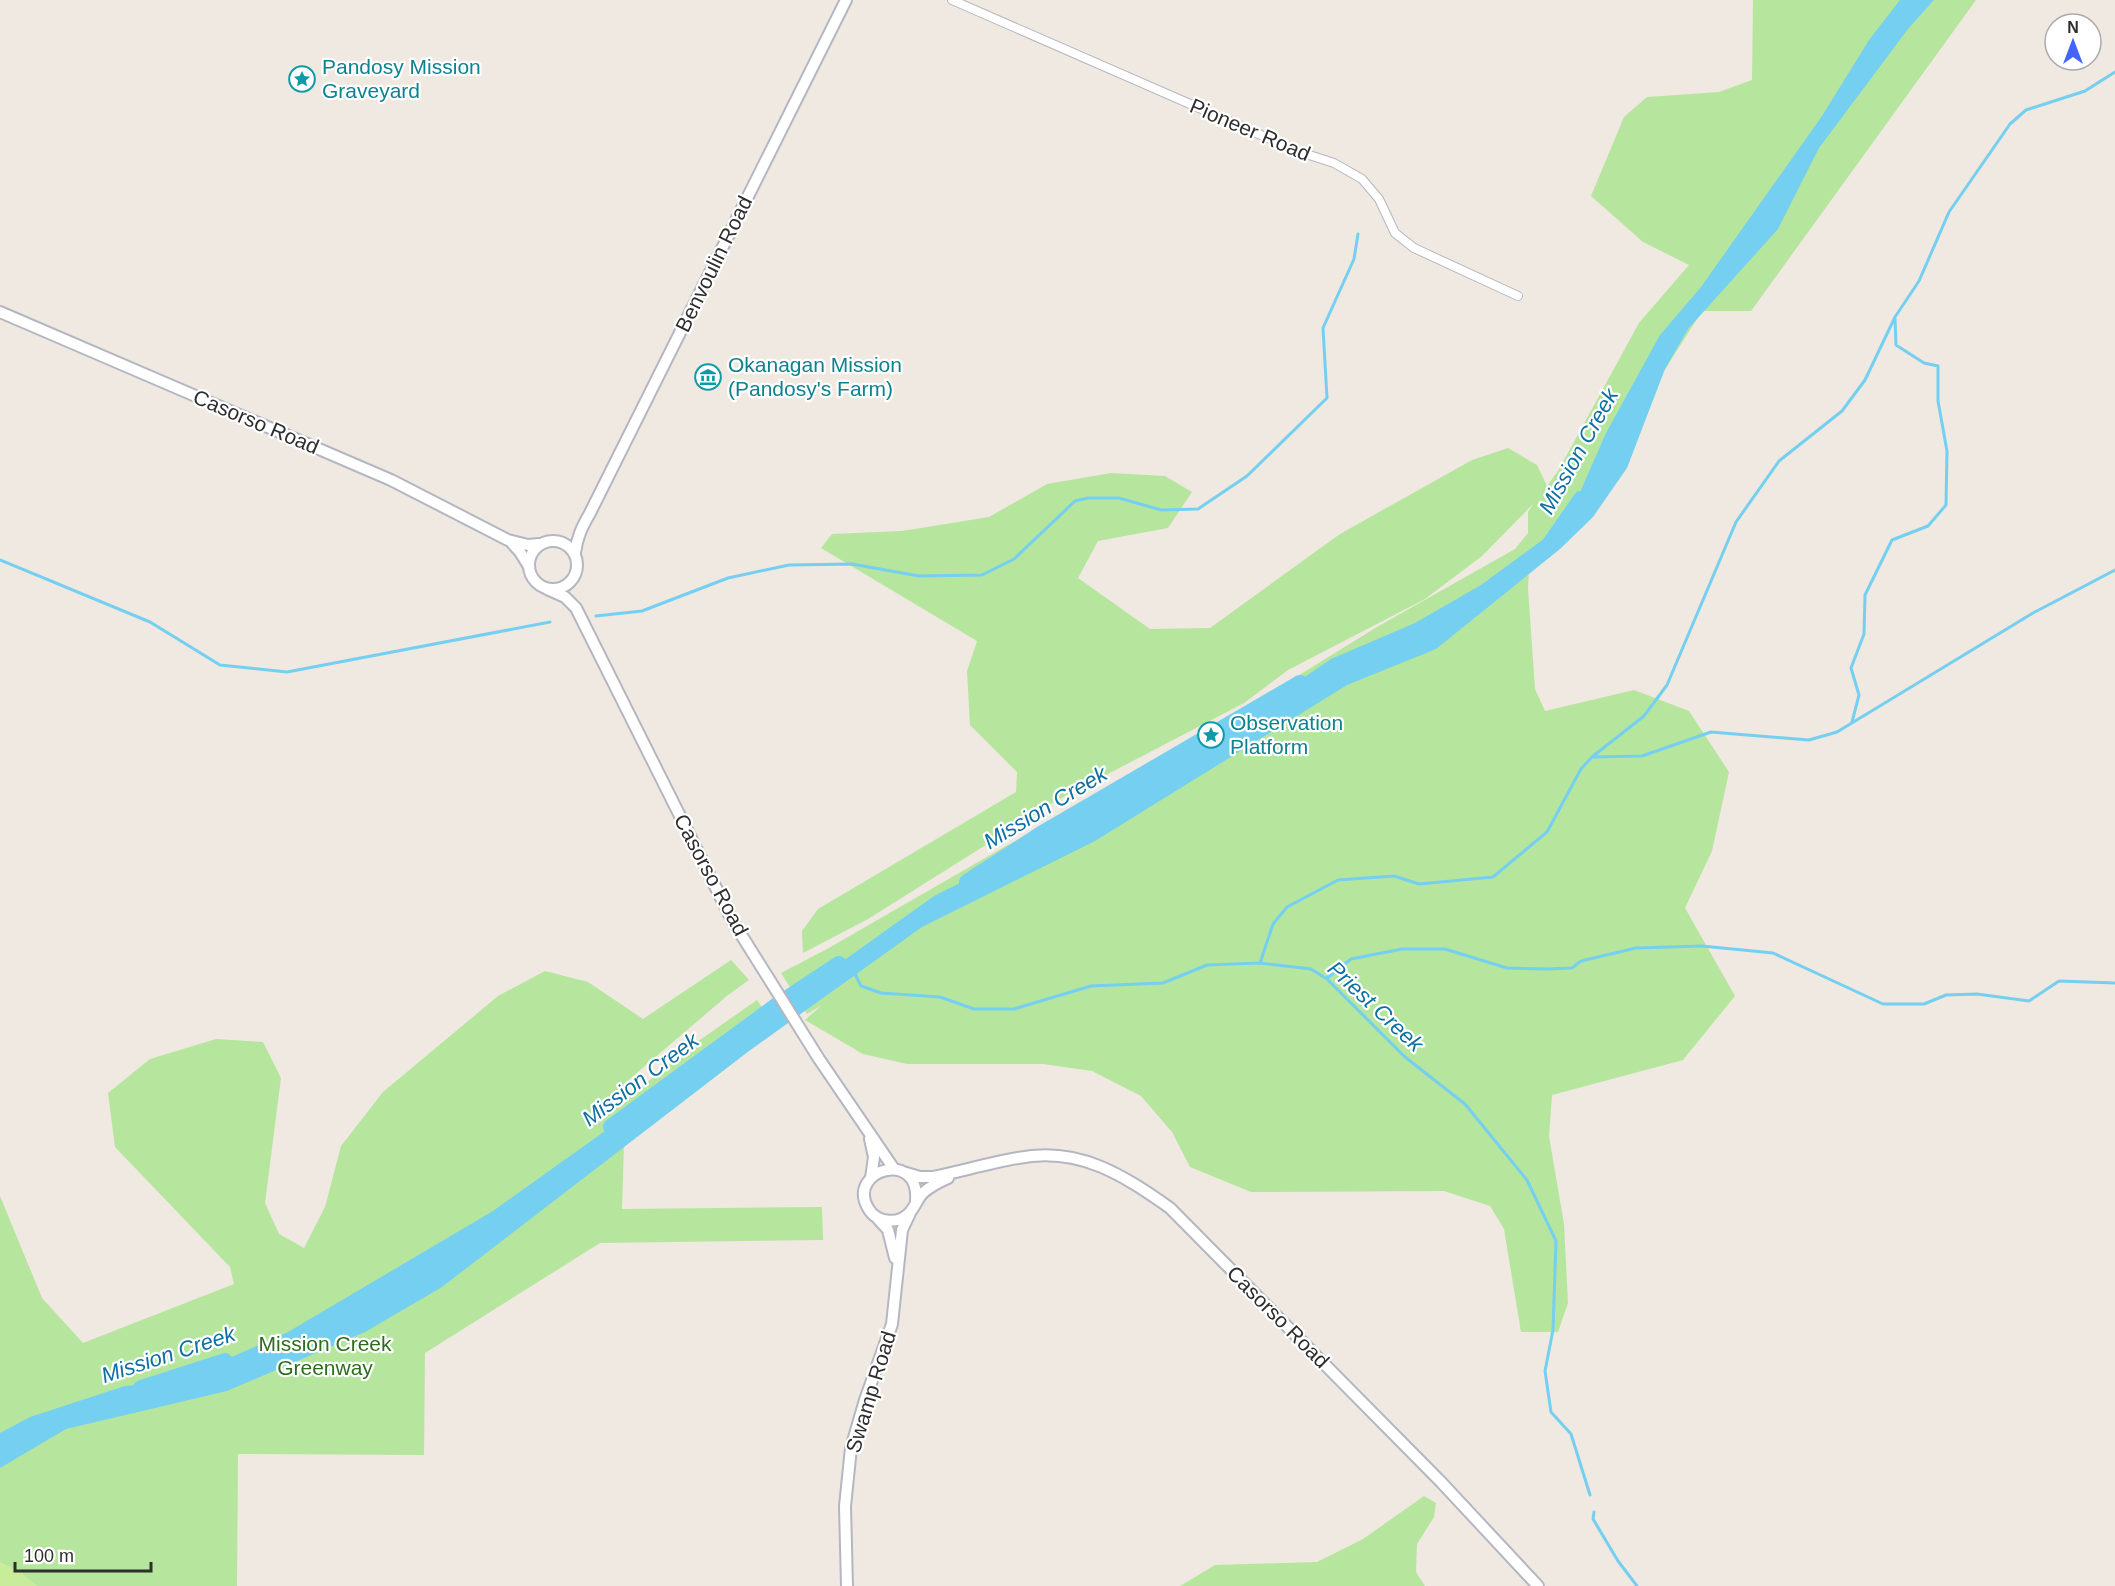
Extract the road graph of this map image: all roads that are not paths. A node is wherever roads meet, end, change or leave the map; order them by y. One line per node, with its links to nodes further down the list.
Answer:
1 (846, 0): 5 (main road, Benvoulin Road)
2 (952, 0): 3 (street, Pioneer Road)
3 (1518, 296)
4 (0, 312): 6 (main road, Casorso Road)
5 (581, 528): 7 (main road); 9 (main road, Benvoulin Road)
6 (508, 540): 8 (main road, Casorso Road); 10 (main road, Casorso Road)
7 (555, 540): 8 (main road); 9 (main road)
8 (539, 544): 10 (main road)
9 (575, 553): 11 (main road)
10 (528, 565): 12 (main road)
11 (575, 576): 12 (main road); 13 (main road, Casorso Road)
12 (548, 589): 13 (main road, Casorso Road)
13 (576, 608): 14 (main road, Casorso Road)
14 (867, 1131): 15 (main road, Casorso Road); 17 (main road, Casorso Road)
15 (899, 1171): 16 (main road, Casorso Road); 17 (main road); 18 (main road)
16 (964, 1171): 18 (main road, Casorso Road); 23 (main road, Casorso Road)
17 (871, 1178): 20 (main road)
18 (916, 1201): 19 (main road)
19 (910, 1213): 20 (main road); 21 (main road, Swamp Road)
20 (874, 1215): 21 (main road, Swamp Road)
21 (897, 1270): 22 (main road, Swamp Road)
22 (847, 1586)
23 (1538, 1586)

